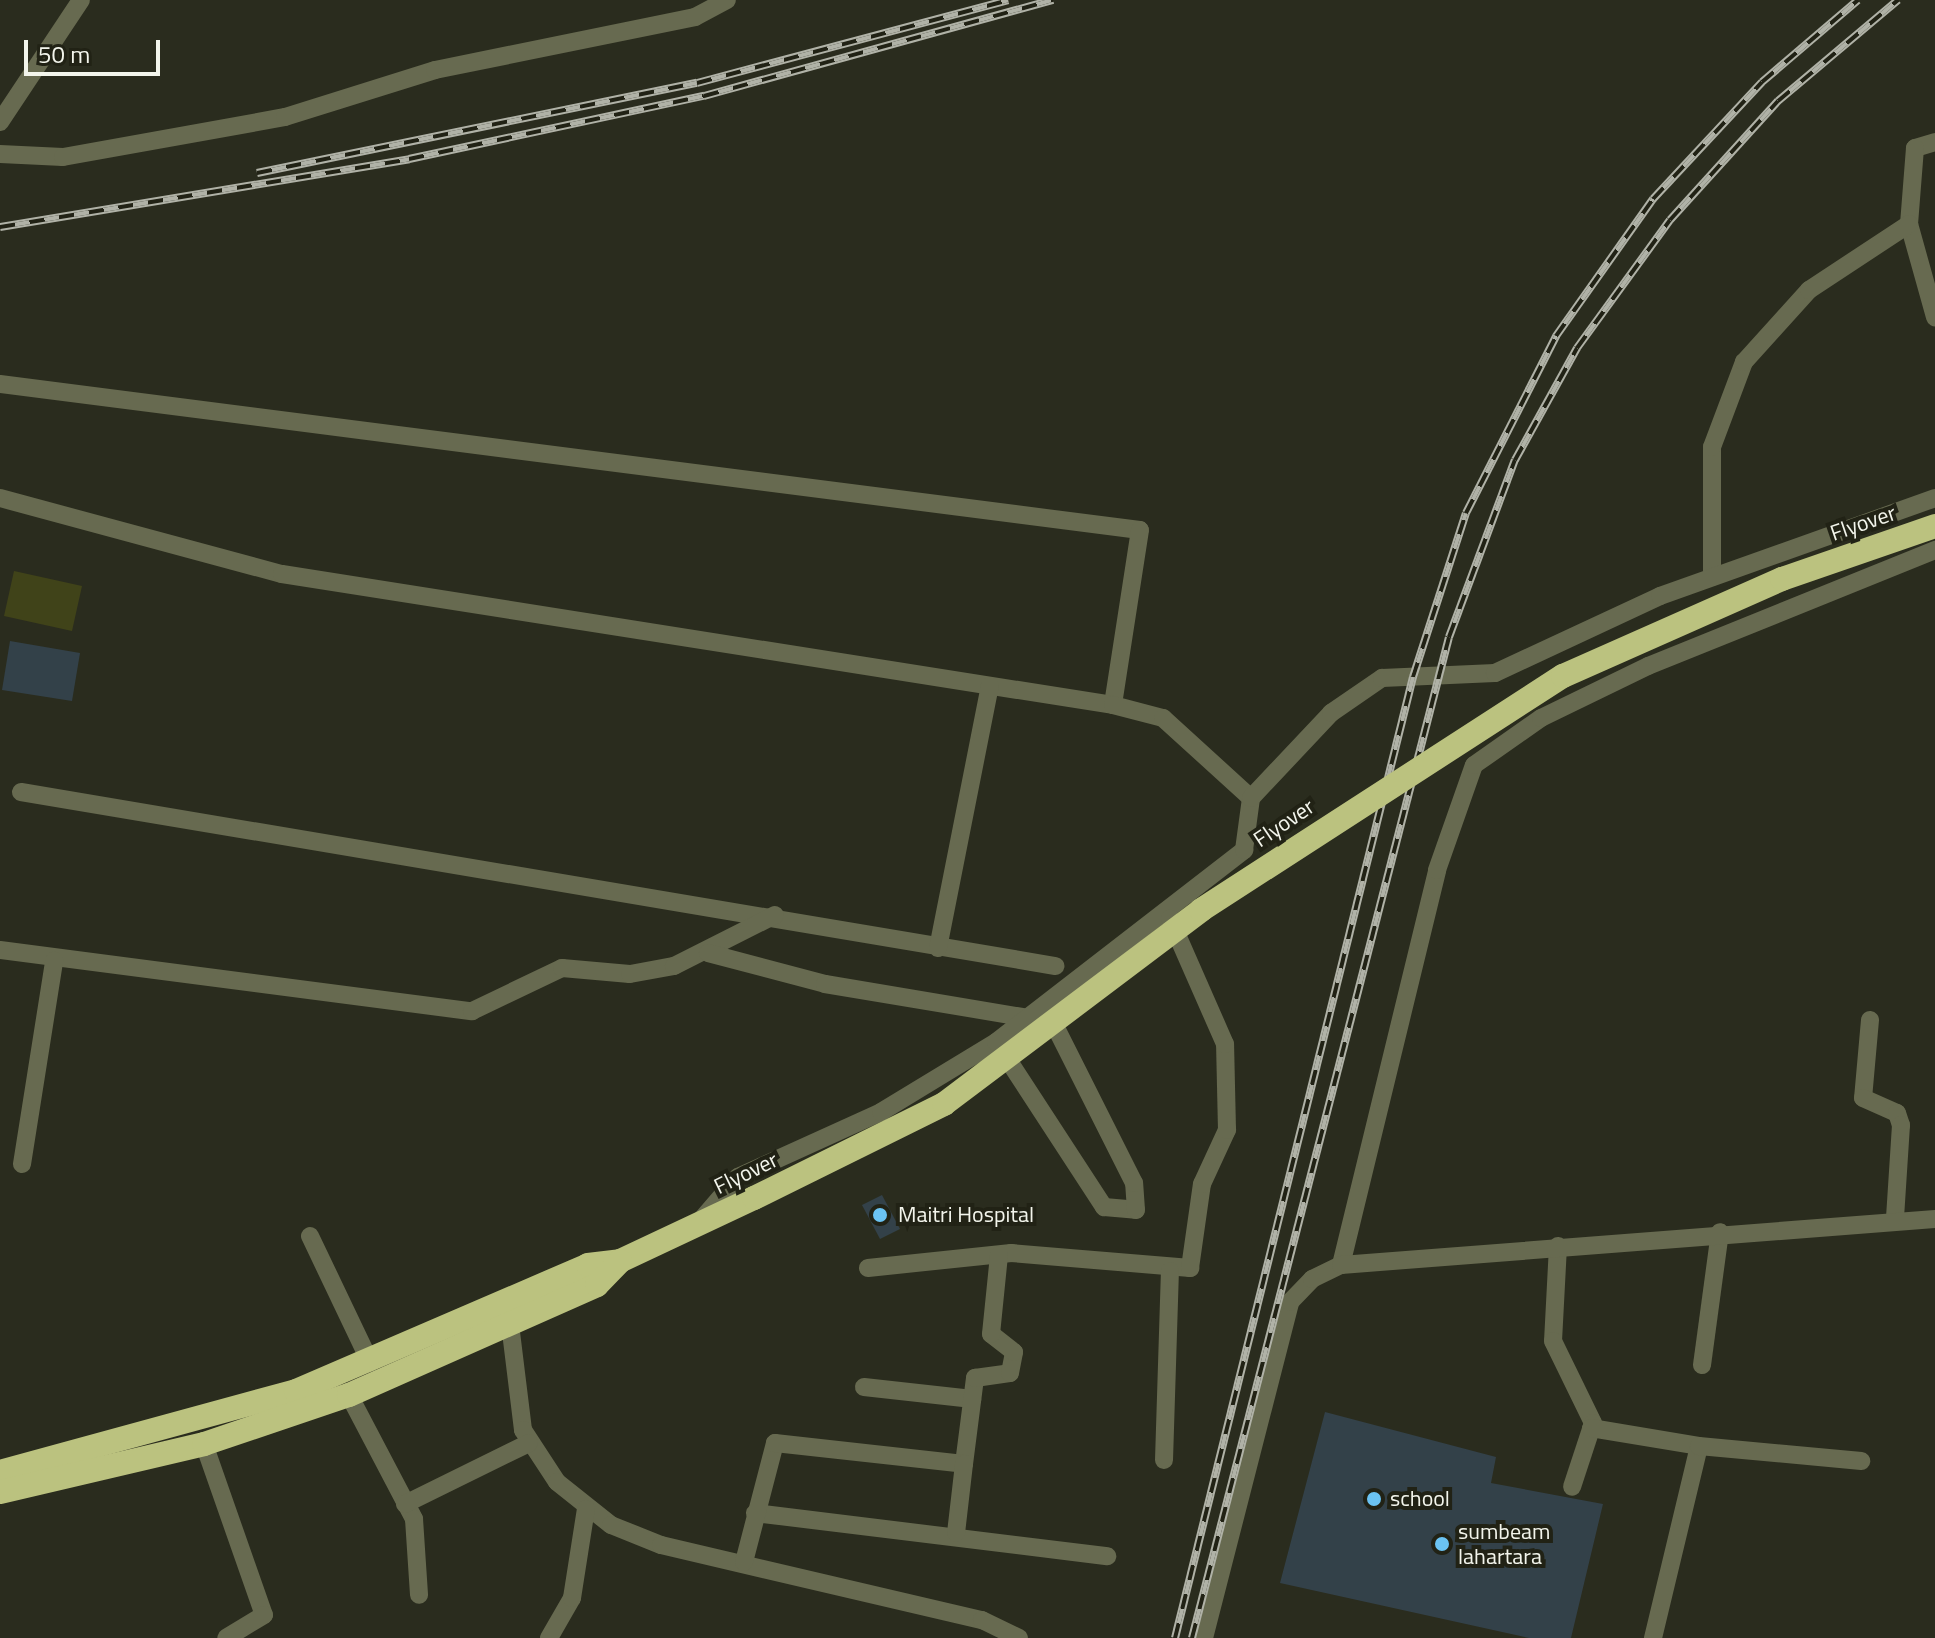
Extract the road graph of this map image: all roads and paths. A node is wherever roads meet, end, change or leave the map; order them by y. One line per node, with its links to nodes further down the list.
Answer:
1 (81, 0): 3 (street)
2 (727, 0): 5 (street)
3 (0, 122)
4 (1935, 142): 6 (street)
5 (0, 154)
6 (1909, 224): 7 (street); 13 (street)
7 (1935, 317)
8 (0, 384): 16 (street)
9 (0, 498): 15 (street)
10 (1935, 498): 13 (street)
11 (1935, 526): 34 (highway, Flyover, bridge)
12 (1935, 550): 17 (street)
13 (1712, 577): 14 (street)
14 (1537, 654): 17 (street); 19 (street)
15 (990, 686): 16 (street); 22 (street)
16 (1113, 705): 19 (street)
17 (1561, 708): 40 (street)
18 (21, 792): 21 (street)
19 (1251, 798): 20 (street)
20 (1165, 910): 27 (street); 42 (street)
21 (775, 915): 22 (street); 24 (street)
22 (938, 948): 26 (street)
23 (0, 950): 25 (street)
24 (708, 953): 25 (street); 28 (street)
25 (54, 961): 31 (street)
26 (1055, 966)
27 (1045, 1006): 28 (street); 30 (street)
28 (1028, 1018): 30 (street)
29 (1870, 1020): 32 (street)
30 (996, 1042): 34 (street)
31 (22, 1164)
32 (1895, 1219): 33 (street); 35 (street)
33 (1935, 1219)
34 (697, 1225): 39 (highway, Flyover)
35 (1720, 1232): 37 (street); 45 (street)
36 (310, 1236): 44 (street)
37 (1558, 1246): 40 (street); 49 (street)
38 (999, 1255): 41 (street); 42 (street); 48 (street)
39 (620, 1261): 43 (highway); 44 (highway)
40 (1341, 1265): 69 (street)
41 (868, 1268)
42 (1170, 1271): 53 (street)
43 (510, 1324): 47 (highway); 50 (street)
44 (370, 1362): 56 (highway)
45 (1702, 1365)
46 (864, 1387): 48 (street)
47 (349, 1395): 51 (highway); 59 (street)
48 (972, 1399): 55 (street)
49 (1591, 1428): 52 (street); 57 (street)
50 (529, 1443): 59 (street); 60 (street)
51 (204, 1444): 58 (highway); 66 (street)
52 (1699, 1446): 54 (street); 70 (street)
53 (1164, 1460)
54 (1861, 1461)
55 (964, 1464): 61 (street); 62 (street)
56 (0, 1472)
57 (1572, 1487)
58 (0, 1492)
59 (405, 1504): 65 (street)
60 (586, 1509): 64 (street); 67 (street)
61 (755, 1513): 62 (street); 64 (street)
62 (956, 1533): 63 (street)
63 (1107, 1556)
64 (744, 1562): 68 (street)
65 (419, 1595)
66 (226, 1638)
67 (549, 1638)
68 (1019, 1638)
69 (1204, 1638)
70 (1653, 1638)

